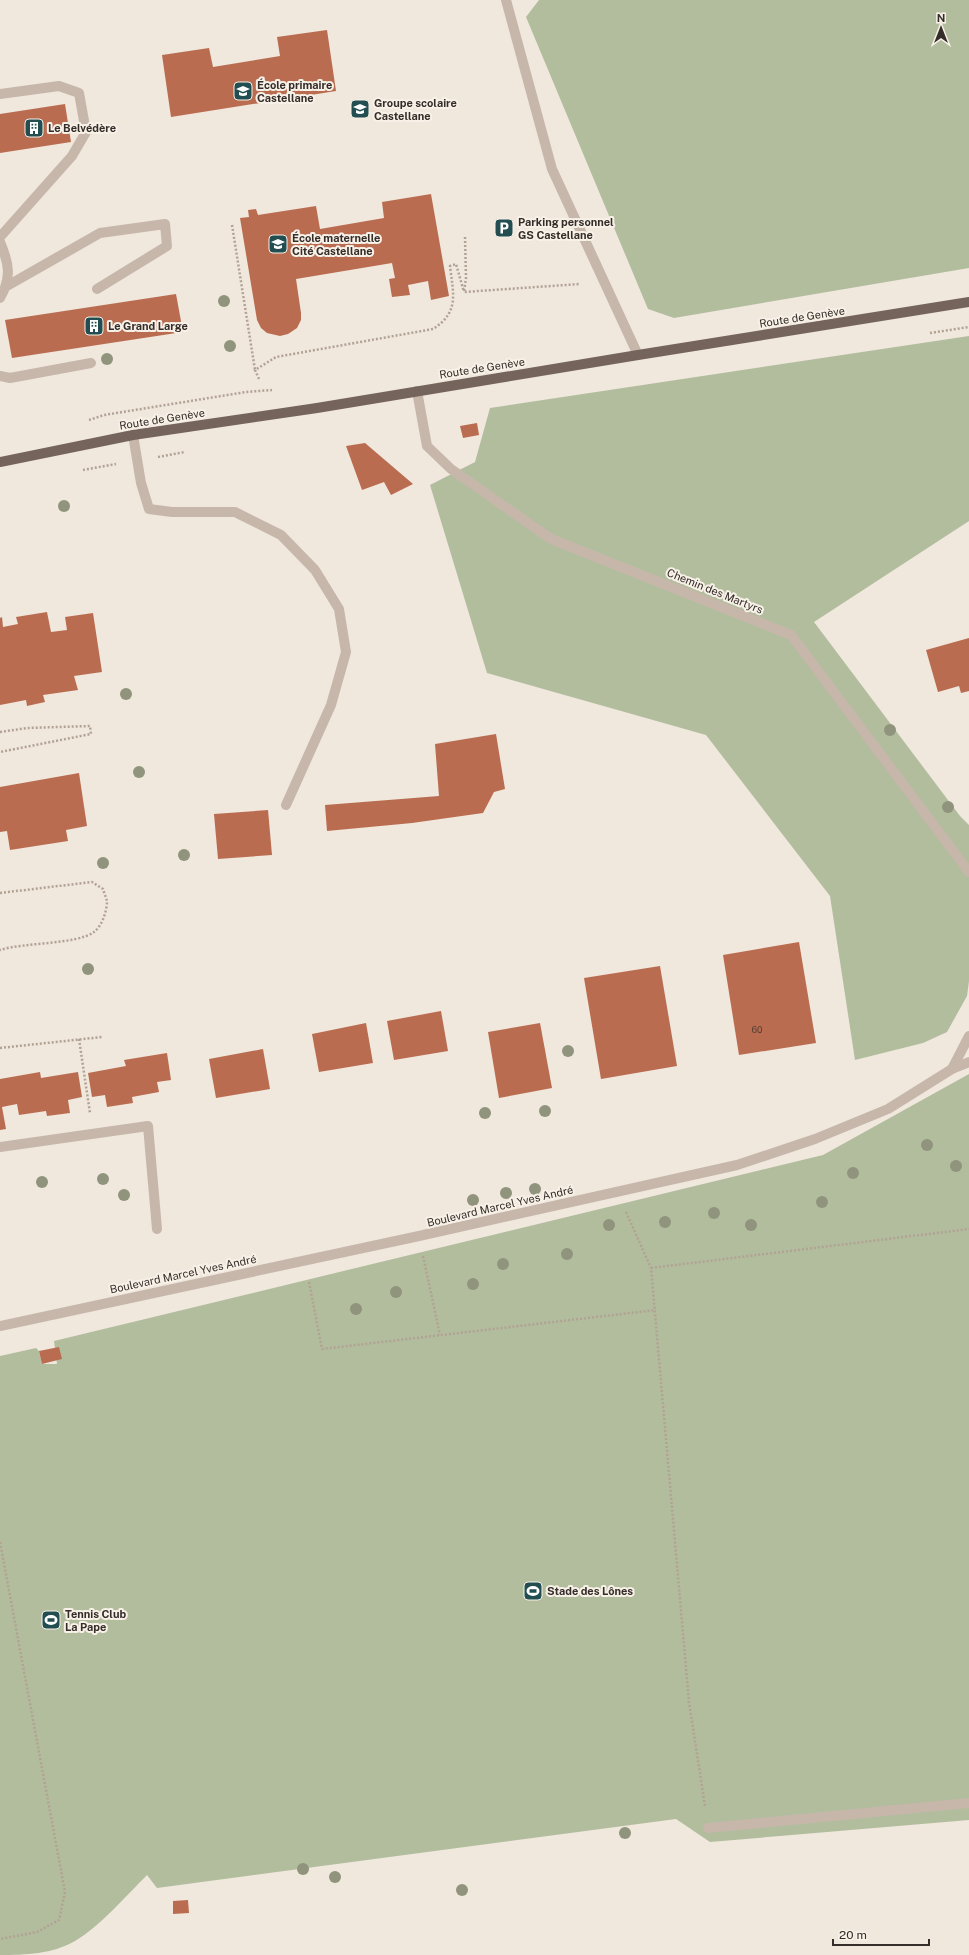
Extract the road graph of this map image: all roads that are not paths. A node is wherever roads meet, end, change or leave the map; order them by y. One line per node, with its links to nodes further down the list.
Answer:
1 (506, 0): 9 (street)
2 (0, 94): 3 (street)
3 (0, 237)
4 (0, 242): 5 (street)
5 (7, 286): 6 (street); 7 (street)
6 (97, 290)
7 (0, 298)
8 (969, 302): 9 (main road, Route de Genève)
9 (638, 355): 12 (main road, Route de Genève)
10 (91, 363): 11 (street)
11 (0, 376)
12 (417, 391): 13 (main road, Route de Genève); 16 (street, Chemin des Martyrs)
13 (133, 435): 14 (main road, Route de Genève); 15 (street)
14 (0, 462)
15 (286, 805)
16 (969, 872)
17 (969, 1036): 19 (street)
18 (969, 1062): 19 (street, Boulevard Marcel Yves André)
19 (952, 1069): 22 (street, Boulevard Marcel Yves André)
20 (0, 1147): 21 (street)
21 (157, 1229)
22 (0, 1326)
23 (969, 1803): 24 (street)
24 (708, 1828)

